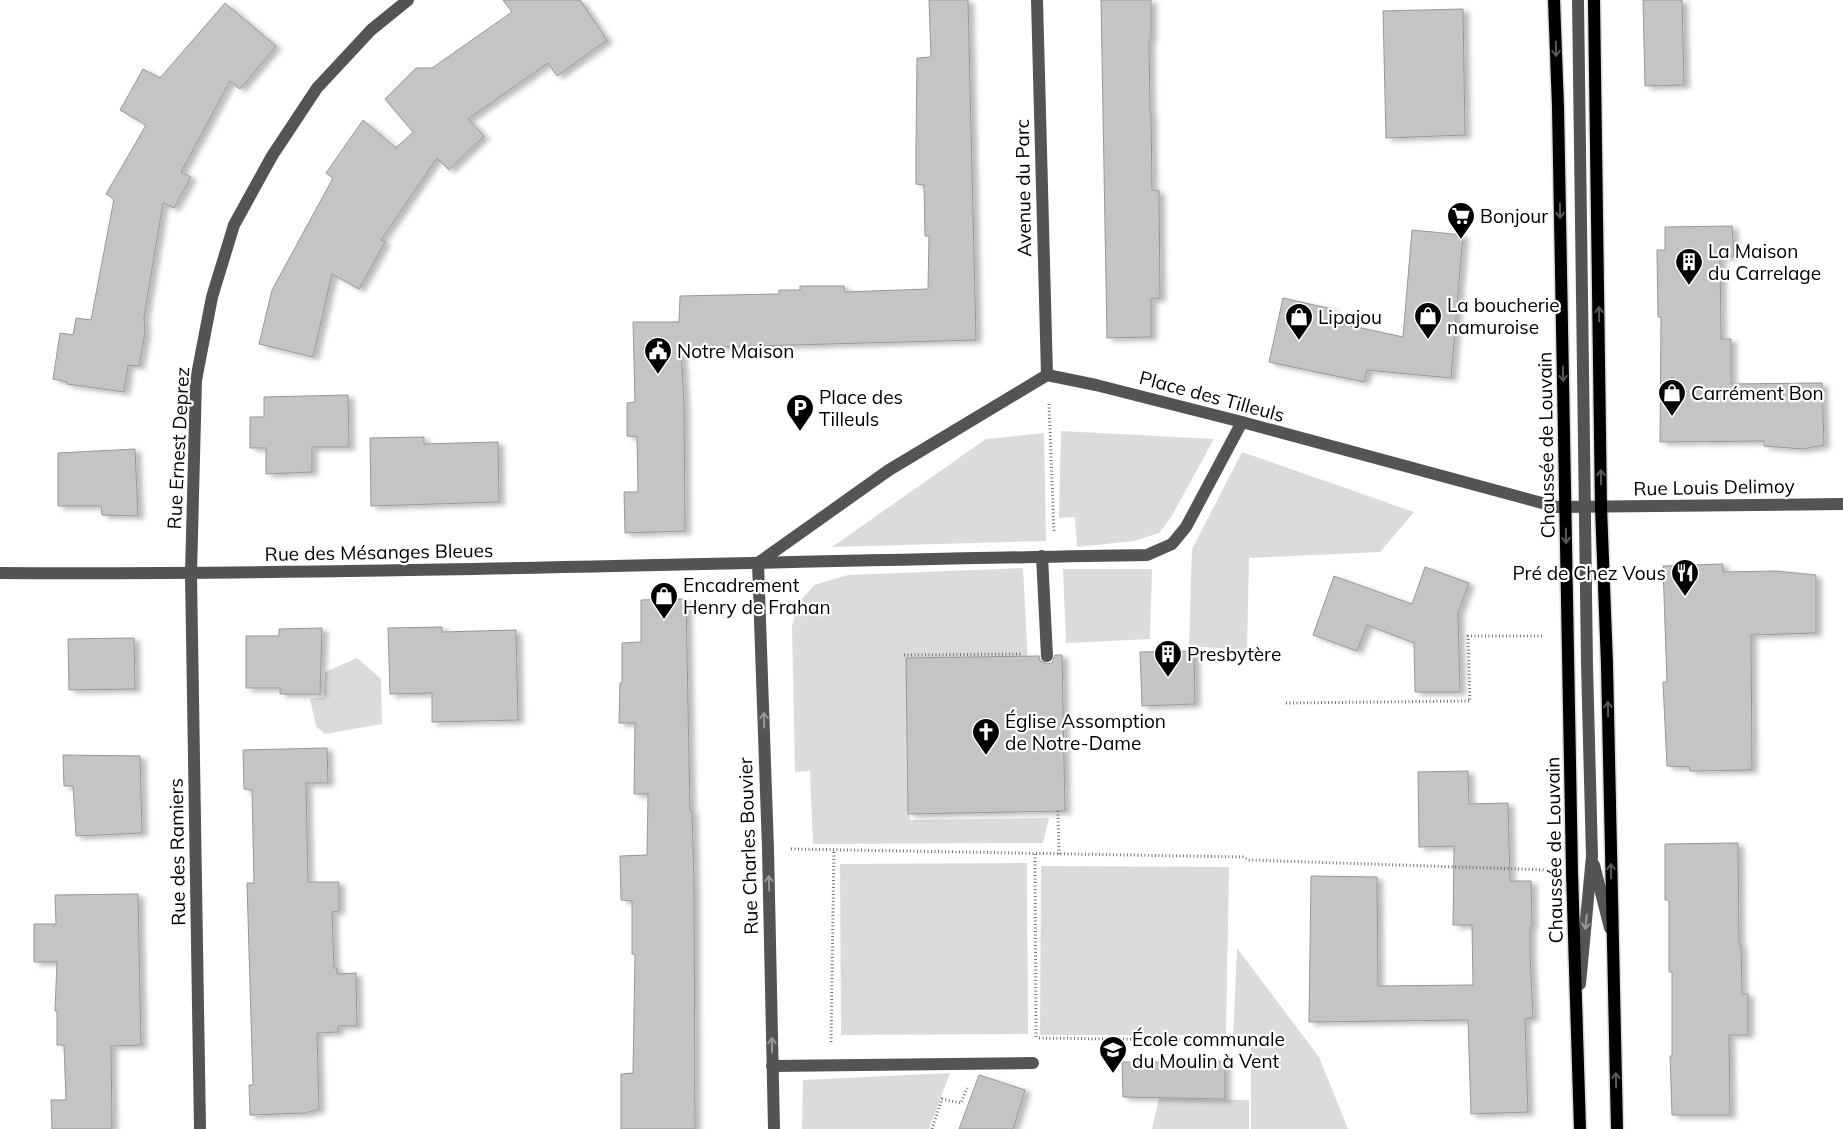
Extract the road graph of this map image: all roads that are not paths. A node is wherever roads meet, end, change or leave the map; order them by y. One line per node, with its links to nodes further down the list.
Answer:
1 (408, 0): 15 (street, Rue Ernest Deprez)
2 (1037, 0): 6 (street, Avenue du Parc)
3 (1554, 0): 9 (main road, Chaussée de Louvain, one-way to 9)
4 (1578, 0): 10 (street, Chaussée de Louvain)
5 (1594, 0): 11 (main road, Chaussée de Louvain, one-way to 5)
6 (1047, 375): 7 (street, Place des Tilleuls); 13 (street)
7 (1242, 422): 9 (street, Place des Tilleuls); 12 (street, Rue des Mésanges Bleues)
8 (1843, 504): 11 (street, Rue Louis Delimoy)
9 (1566, 506): 10 (street, Place des Tilleuls); 19 (main road, Chaussée de Louvain, one-way to 19)
10 (1585, 507): 11 (street, Rue Louis Delimoy); 17 (street, Chaussée de Louvain)
11 (1601, 507): 18 (main road, Chaussée de Louvain, one-way to 11)
12 (1049, 556): 13 (street, Rue des Mésanges Bleues); 16 (street)
13 (758, 563): 15 (street, Rue des Mésanges Bleues); 21 (street, Rue Charles Bouvier, one-way to 13)
14 (0, 573): 15 (street, Rue des Mésanges Bleues)
15 (192, 574): 22 (street, Rue des Ramiers)
16 (1047, 654)
17 (1592, 856): 18 (street, Chaussée de Louvain); 19 (street, Chaussée de Louvain, one-way to 19)
18 (1613, 938): 25 (main road, Chaussée de Louvain, one-way to 18)
19 (1577, 1009): 24 (main road, Chaussée de Louvain)
20 (1033, 1063): 21 (street)
21 (772, 1066): 23 (street, Rue Charles Bouvier)
22 (200, 1129)
23 (774, 1129)
24 (1580, 1129)
25 (1617, 1129)

